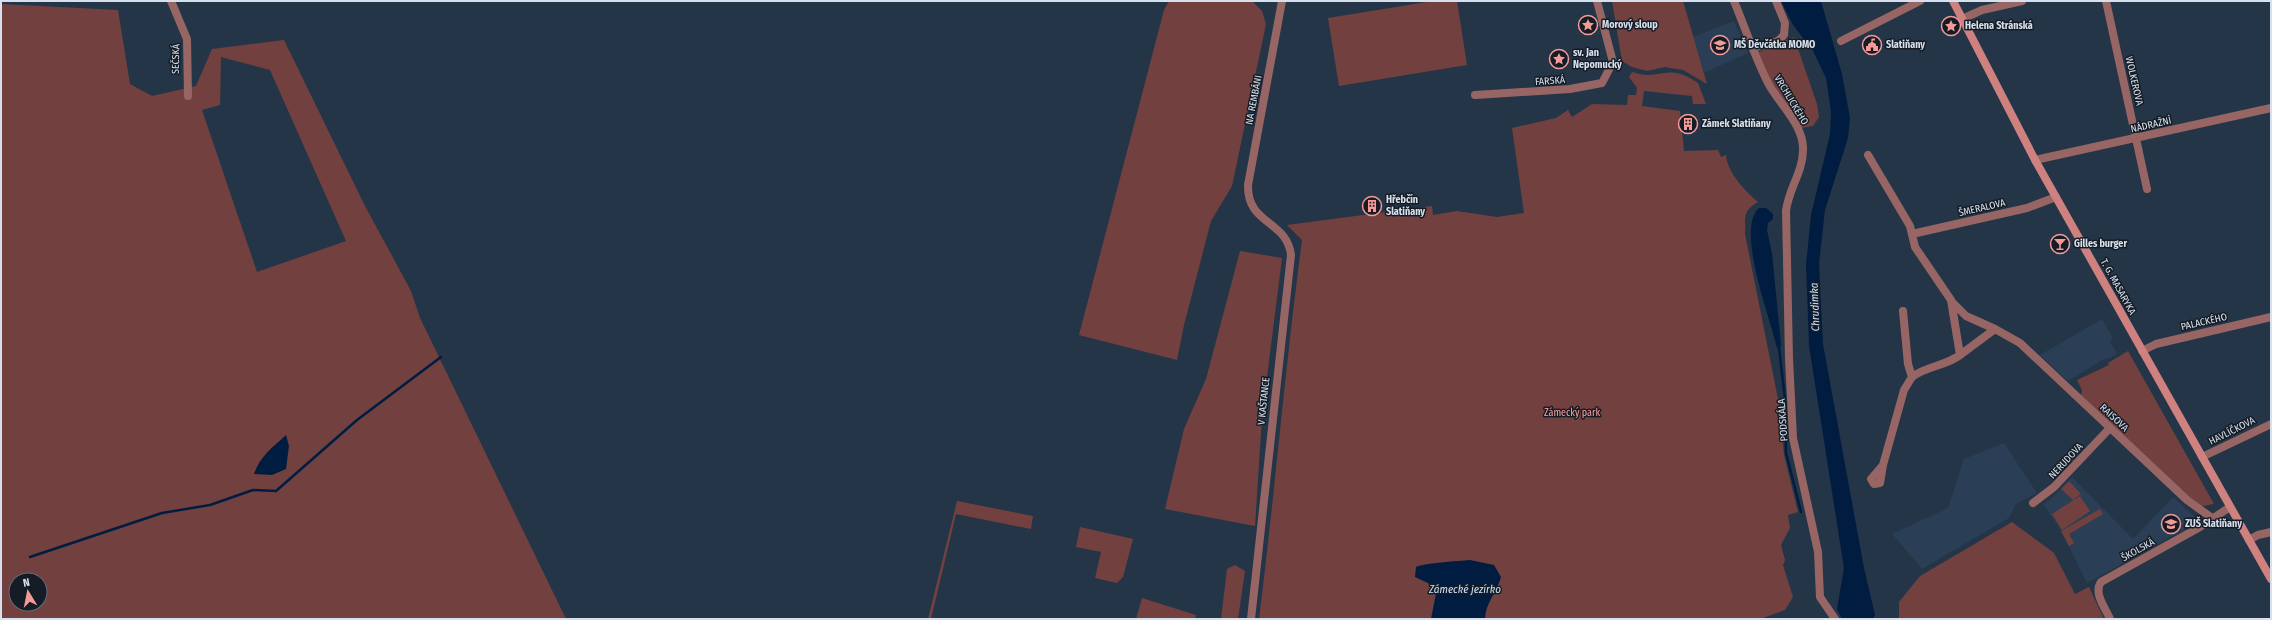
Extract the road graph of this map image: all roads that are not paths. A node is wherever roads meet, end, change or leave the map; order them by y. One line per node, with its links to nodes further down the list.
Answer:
1 (171, 1): 14 (street, SEČSKÁ)
2 (1282, 1): 21 (street, NA REMBÁNI)
3 (1597, 1): 13 (street, FARSKÁ)
4 (1734, 1): 12 (street, VRCHLICKÉHO)
5 (1776, 1): 12 (street)
6 (1920, 1): 11 (street)
7 (1953, 1): 10 (main road, T. G. MASARYKA)
8 (2022, 1): 10 (street)
9 (2106, 1): 16 (street, WOLKEROVA)
10 (1962, 19): 18 (main road, T. G. MASARYKA)
11 (1841, 41)
12 (1753, 48): 22 (street, VRCHLICKÉHO)
13 (1475, 95)
14 (188, 96)
15 (2271, 108): 16 (street, NÁDRAŽNÍ)
16 (2136, 139): 18 (street, NÁDRAŽNÍ); 19 (street, WOLKEROVA)
17 (1868, 155): 23 (street, RAISOVA)
18 (2036, 160): 20 (main road, T. G. MASARYKA)
19 (2147, 189)
20 (2056, 197): 23 (street, ŠMERALOVA); 28 (main road, T. G. MASARYKA)
21 (1250, 202): 41 (street, V KAŠTANCE)
22 (1786, 212): 42 (street, PODSKÁLA)
23 (1912, 234): 24 (street, RAISOVA)
24 (1951, 300): 27 (street, RAISOVA); 29 (street)
25 (1903, 311): 30 (street)
26 (2271, 317): 28 (street, PALACKÉHO)
27 (1995, 328): 29 (street); 32 (street, RAISOVA)
28 (2142, 351): 33 (main road, T. G. MASARYKA)
29 (1960, 355): 30 (street)
30 (1912, 376): 34 (street)
31 (2271, 424): 33 (street, HAVLÍČKOVA)
32 (2110, 428): 35 (street, NERUDOVA); 37 (street, RAISOVA)
33 (2202, 457): 36 (main road, T. G. MASARYKA)
34 (1883, 465)
35 (2033, 503)
36 (2230, 506): 37 (street, ŠKOLSKÁ); 39 (main road, T. G. MASARYKA)
37 (2212, 518): 43 (street, ŠKOLSKÁ)
38 (2271, 532): 39 (street)
39 (2249, 540): 40 (main road, T. G. MASARYKA)
40 (2271, 580)
41 (1250, 619)
42 (1835, 619)
43 (2110, 619)

